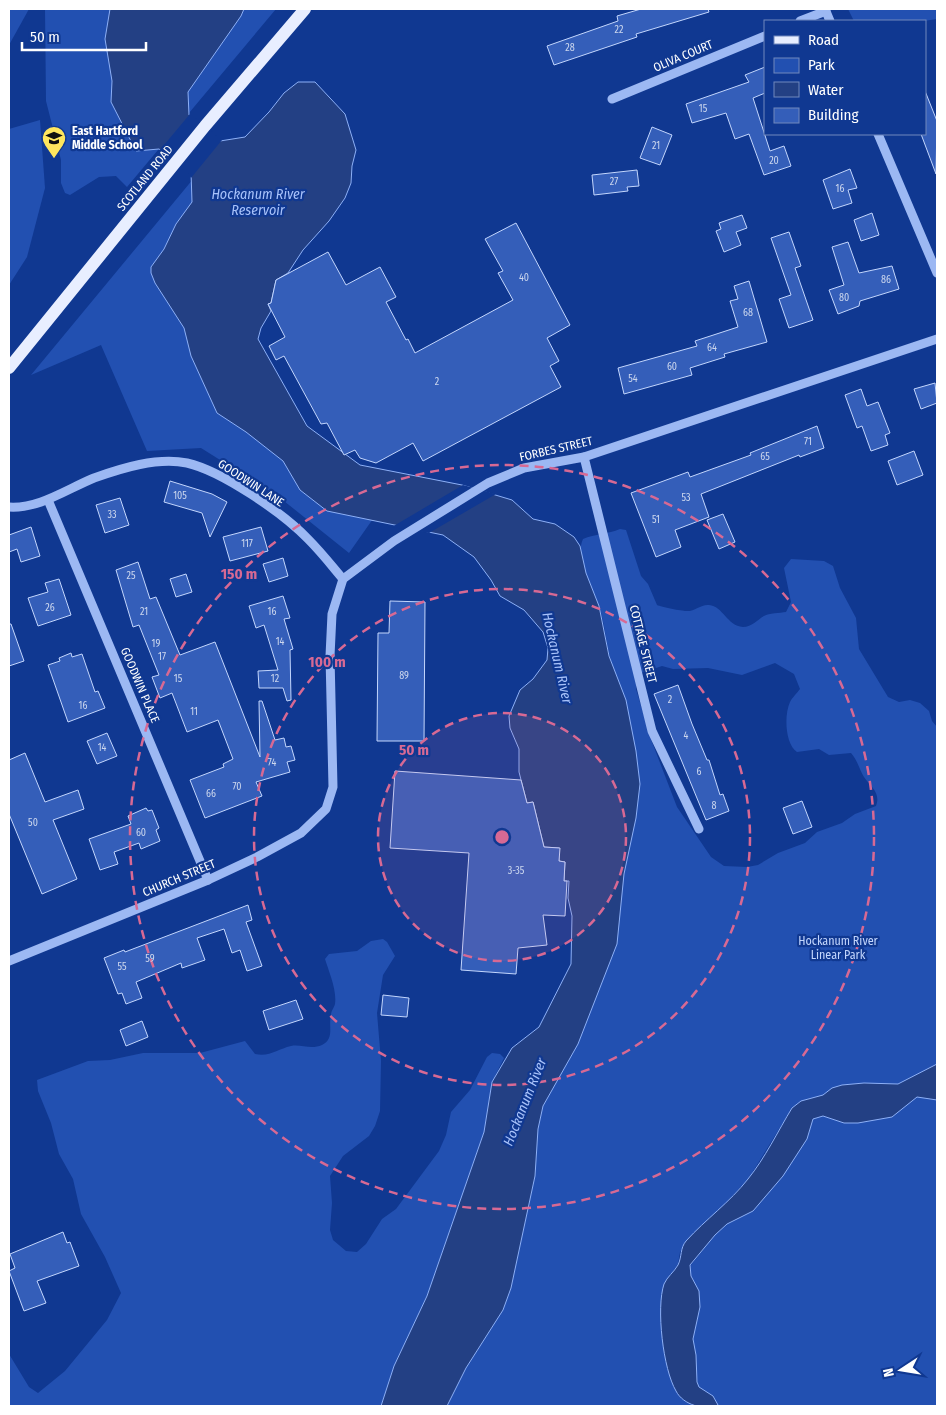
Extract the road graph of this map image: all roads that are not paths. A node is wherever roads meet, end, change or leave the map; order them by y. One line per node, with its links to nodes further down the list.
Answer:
1 (305, 9): 9 (main road, SCOTLAND ROAD)
2 (825, 10): 3 (street)
3 (802, 20)
4 (764, 36): 5 (street, OLIVA COURT)
5 (612, 100)
6 (878, 135): 7 (street)
7 (937, 273)
8 (937, 339): 10 (street, FORBES STREET)
9 (9, 368)
10 (584, 457): 13 (street, FORBES STREET); 14 (street, COTTAGE STREET)
11 (48, 500): 12 (street, GOODWIN LANE); 13 (street, GOODWIN LANE); 15 (street, GOODWIN PLACE)
12 (9, 507)
13 (343, 579): 15 (street, CHURCH STREET)
14 (699, 829)
15 (208, 880): 16 (street, CHURCH STREET)
16 (9, 961)

